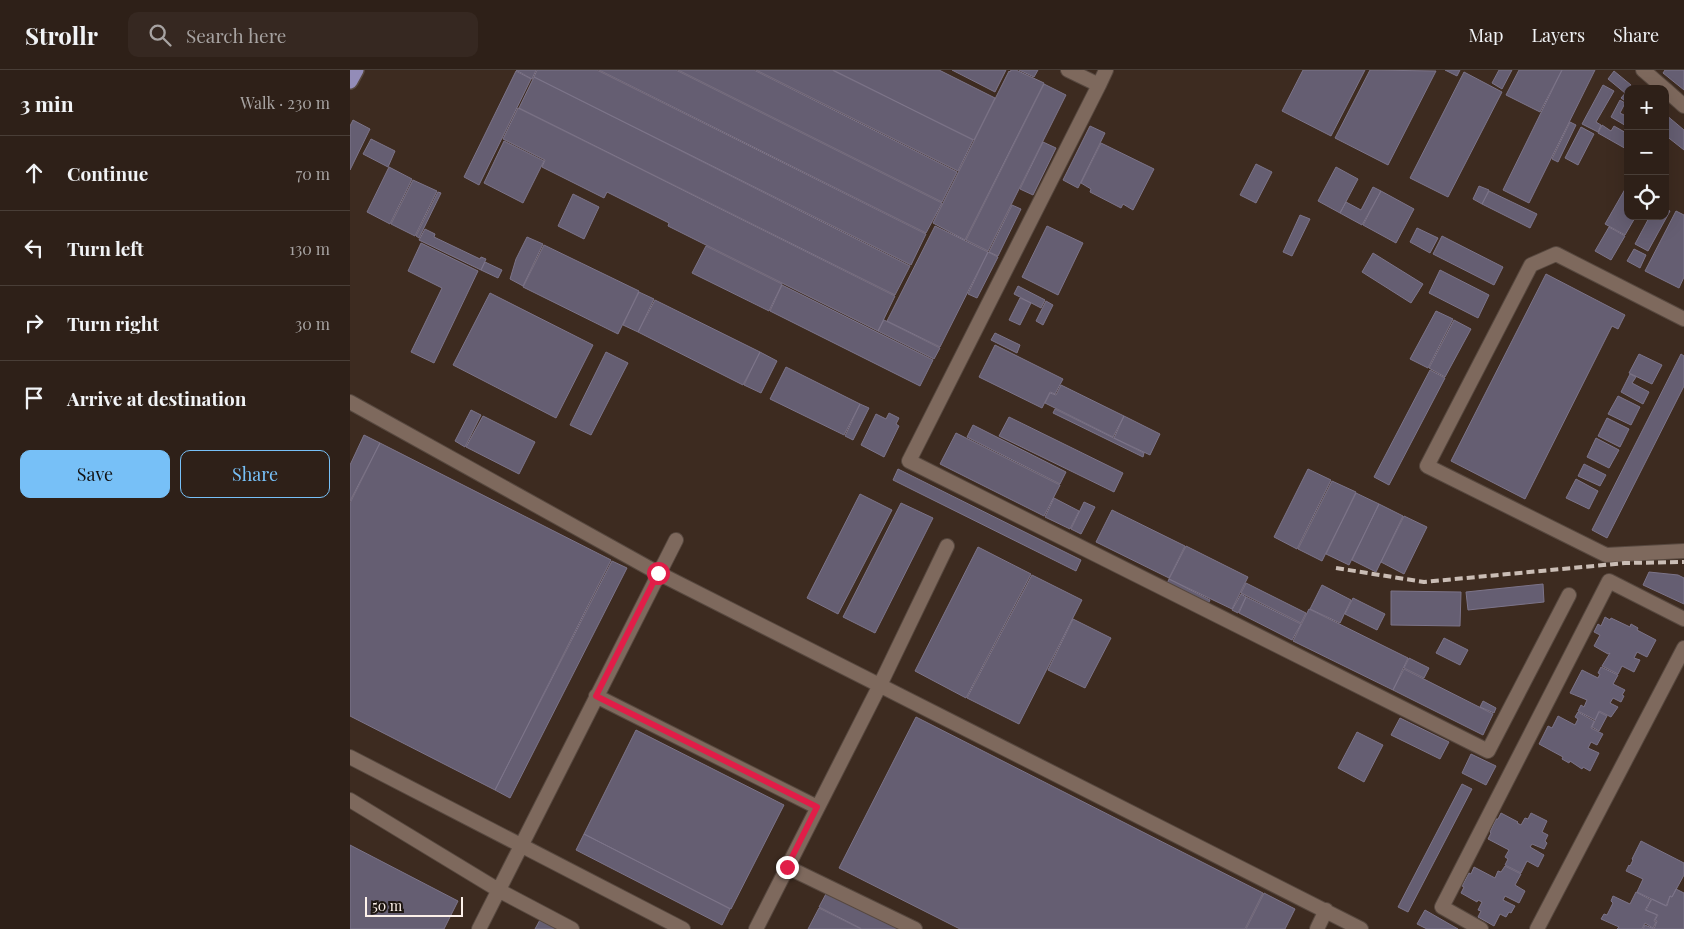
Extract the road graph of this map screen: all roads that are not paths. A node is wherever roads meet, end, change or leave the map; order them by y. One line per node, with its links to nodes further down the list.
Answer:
1 (356, 70): 5 (main road)
2 (1068, 70): 6 (street)
3 (1106, 70): 6 (street)
4 (1643, 70): 7 (street)
5 (350, 81)
6 (1099, 85): 16 (street)
7 (1660, 85)
8 (1669, 93): 9 (street)
9 (1684, 106)
10 (1684, 319): 14 (street)
11 (350, 402): 15 (street)
12 (676, 540): 15 (street)
13 (947, 546): 19 (street)
14 (1684, 551)
15 (658, 573): 19 (street); 20 (street)
16 (1569, 595)
17 (1684, 619): 35 (street)
18 (1684, 648): 36 (street)
19 (880, 685): 23 (street); 27 (street)
20 (596, 696): 23 (street); 24 (street)
21 (350, 756): 24 (street)
22 (350, 800): 26 (street)
23 (817, 807): 25 (street)
24 (521, 846): 26 (street); 30 (street)
25 (787, 867): 31 (street); 32 (street)
26 (500, 891): 28 (street); 29 (street)
27 (1326, 910): 33 (street); 34 (street)
28 (479, 929)
29 (572, 929)
30 (683, 929)
31 (756, 929)
32 (915, 929)
33 (1317, 929)
34 (1362, 929)
35 (1481, 929)
36 (1537, 929)

